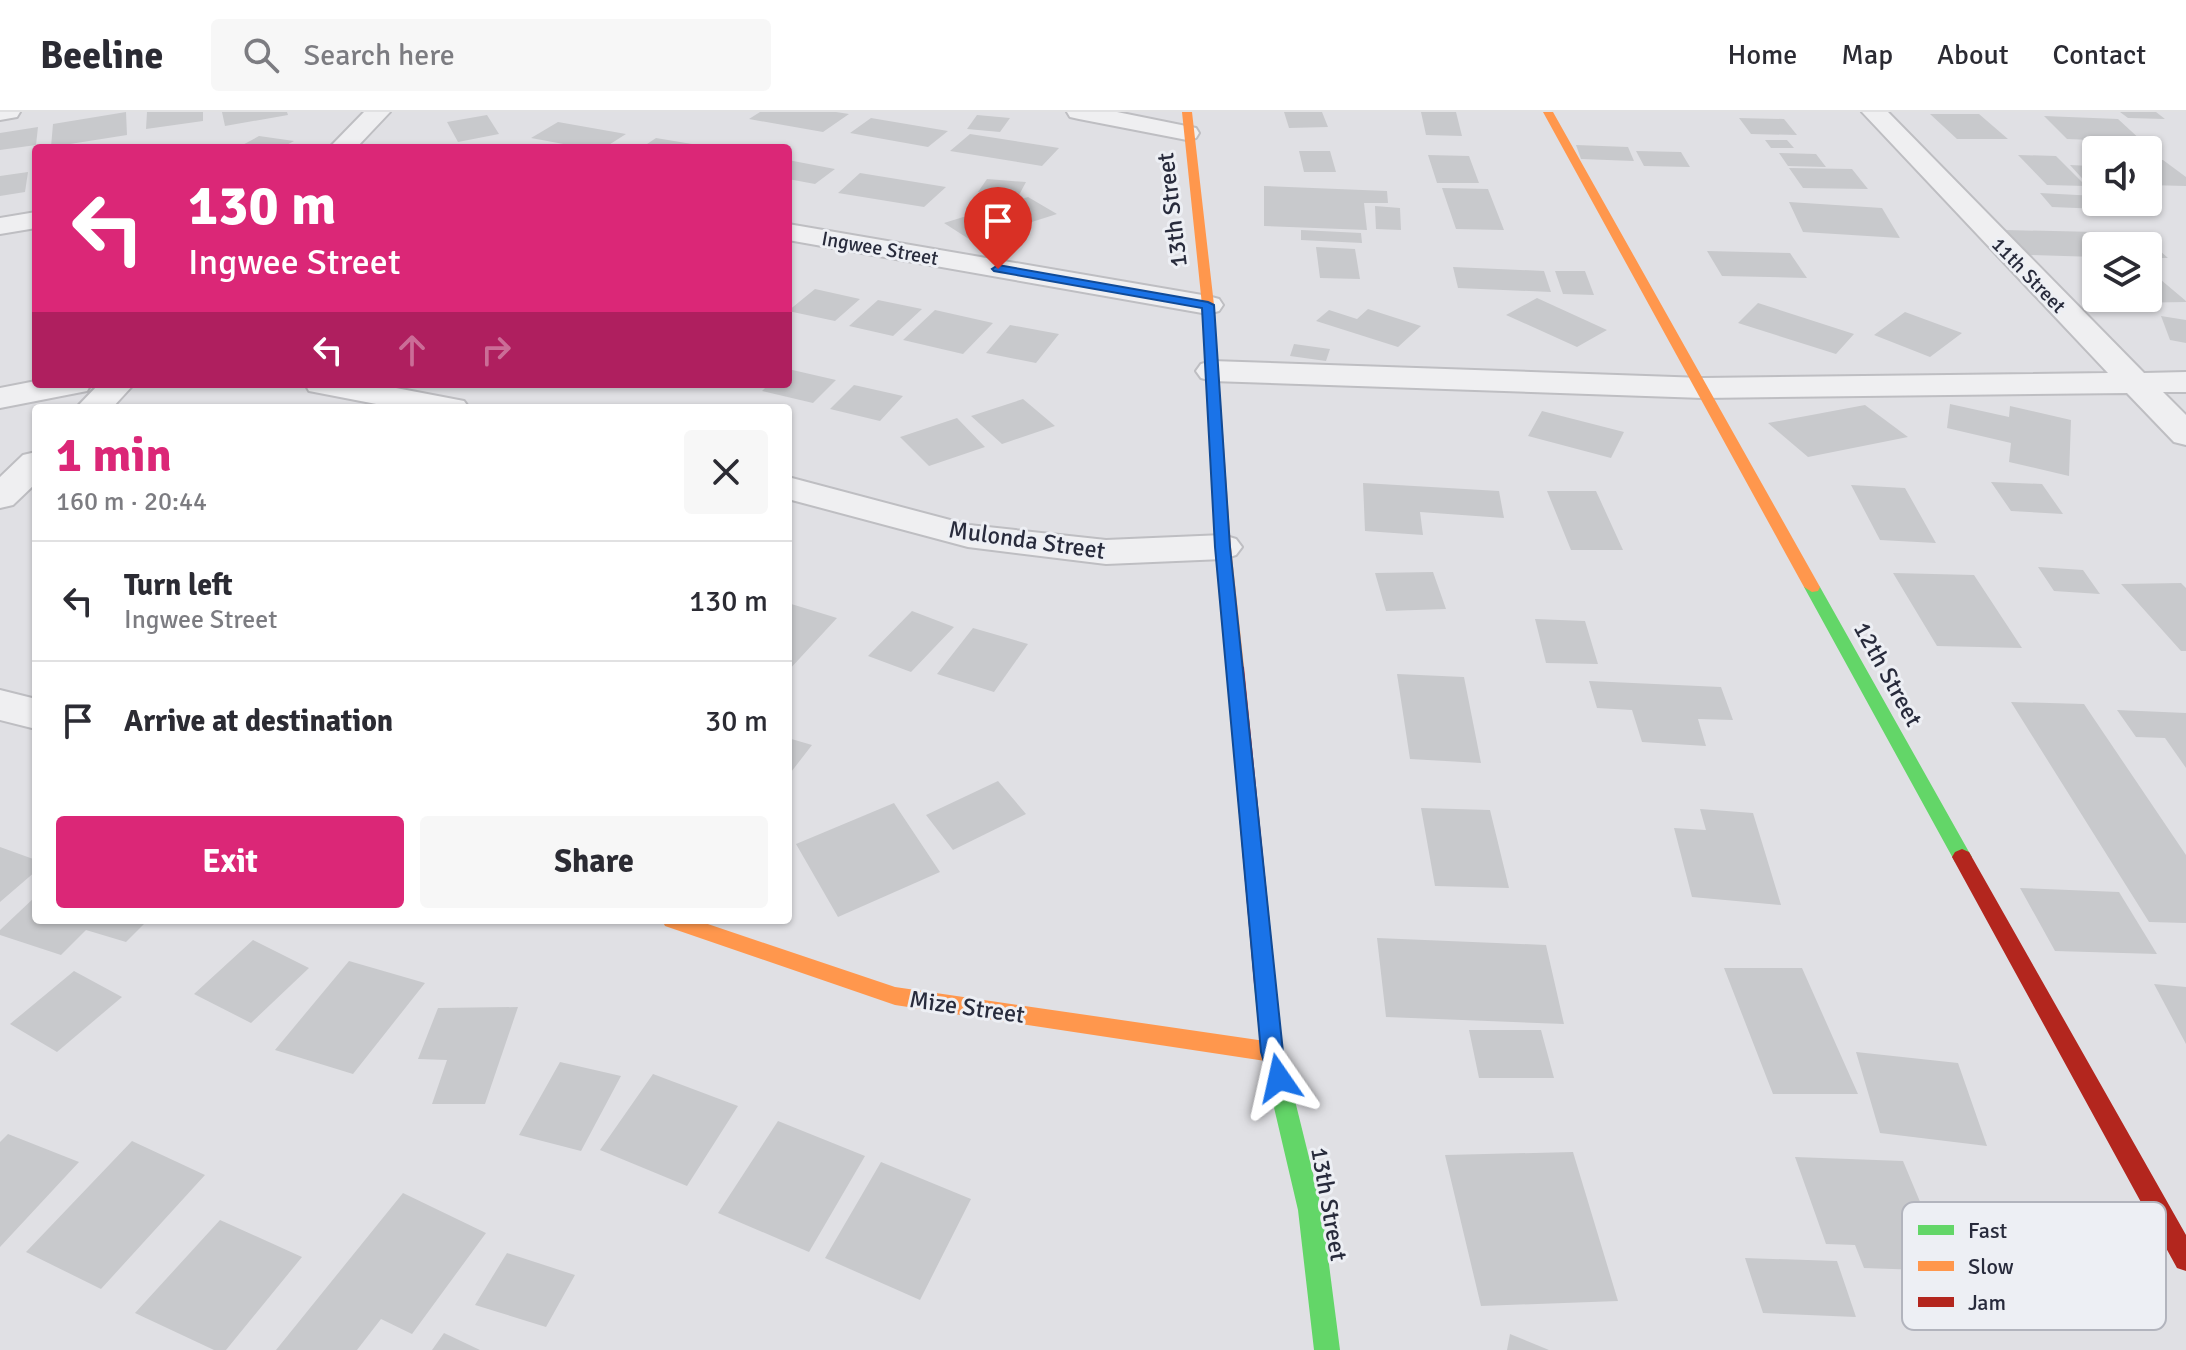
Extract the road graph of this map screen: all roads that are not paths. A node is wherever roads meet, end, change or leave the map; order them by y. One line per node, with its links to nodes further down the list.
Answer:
1 (8, 112): 6 (street)
2 (378, 112): 8 (street)
3 (1079, 112): 7 (street)
4 (1548, 112): 19 (street, 12th Street)
5 (1874, 112): 14 (street, 11th Street)
6 (0, 113)
7 (1187, 123): 12 (street, 13th Street)
8 (346, 144)
9 (32, 221): 10 (street)
10 (0, 226)
11 (792, 233): 12 (street, Ingwee Street)
12 (1208, 305): 13 (street, 13th Street)
13 (1212, 371): 19 (street); 27 (street, 13th Street)
14 (2131, 381): 15 (street); 19 (street); 23 (street, 11th Street)
15 (2186, 382)
16 (54, 388): 20 (street)
17 (114, 388): 21 (street)
18 (343, 388): 22 (street)
19 (1703, 388): 32 (street, 12th Street)
20 (0, 398)
21 (97, 404)
22 (430, 404)
23 (2186, 435)
24 (32, 467): 26 (street)
25 (792, 489): 27 (street, Mulonda Street)
26 (0, 497)
27 (1223, 547): 31 (street, 13th Street)
28 (0, 705): 29 (street)
29 (32, 713)
30 (684, 924): 31 (street, Mize Street)
31 (1272, 1052): 35 (street, 13th Street)
32 (2154, 1202)
33 (2166, 1223): 34 (street, 12th Street)
34 (2186, 1259)
35 (1327, 1350)

